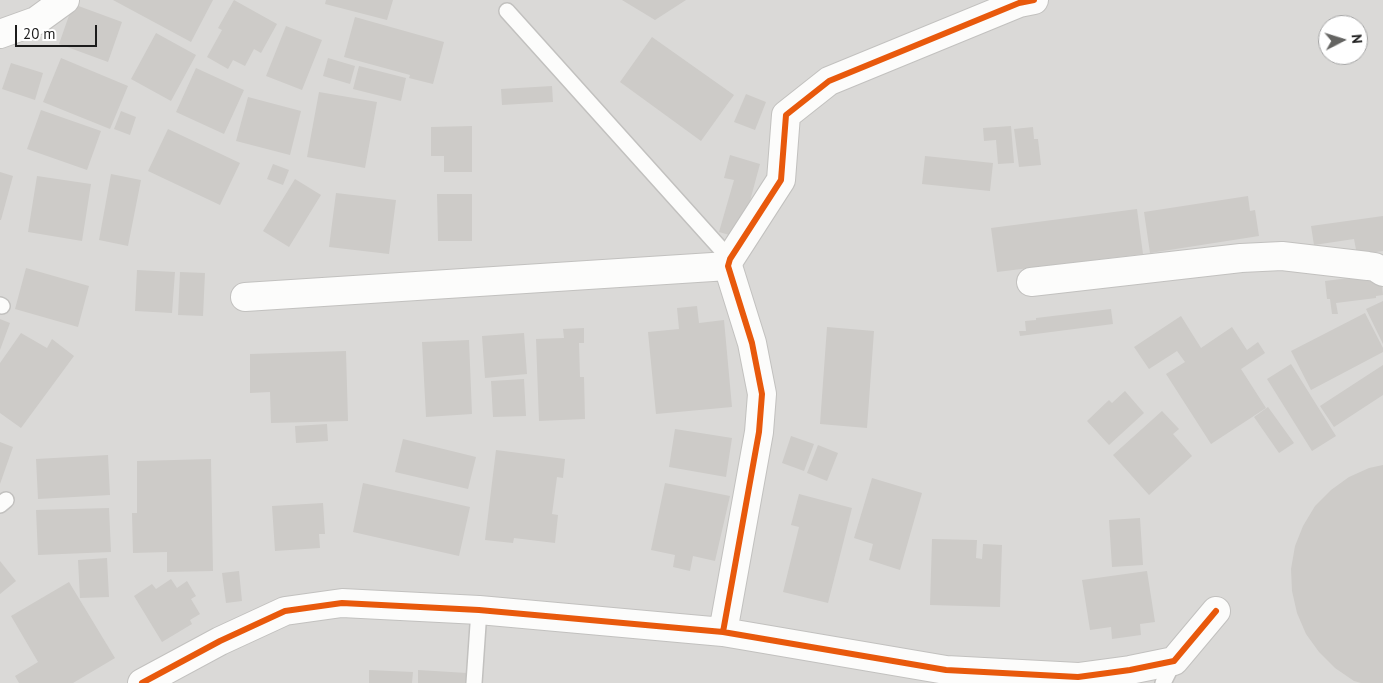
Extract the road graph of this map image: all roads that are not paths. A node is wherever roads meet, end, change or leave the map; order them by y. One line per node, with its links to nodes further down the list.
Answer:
1 (65, 0): 4 (street)
2 (1034, 0): 5 (street)
3 (507, 12): 5 (lane)
4 (0, 34)
5 (729, 262): 8 (street); 11 (street)
6 (1383, 272): 7 (street)
7 (1032, 282)
8 (245, 297)
9 (479, 610): 11 (street); 13 (street); 14 (lane)
10 (1216, 611): 12 (street)
11 (722, 632): 12 (street)
12 (1169, 672)
13 (142, 683)
14 (474, 683)

